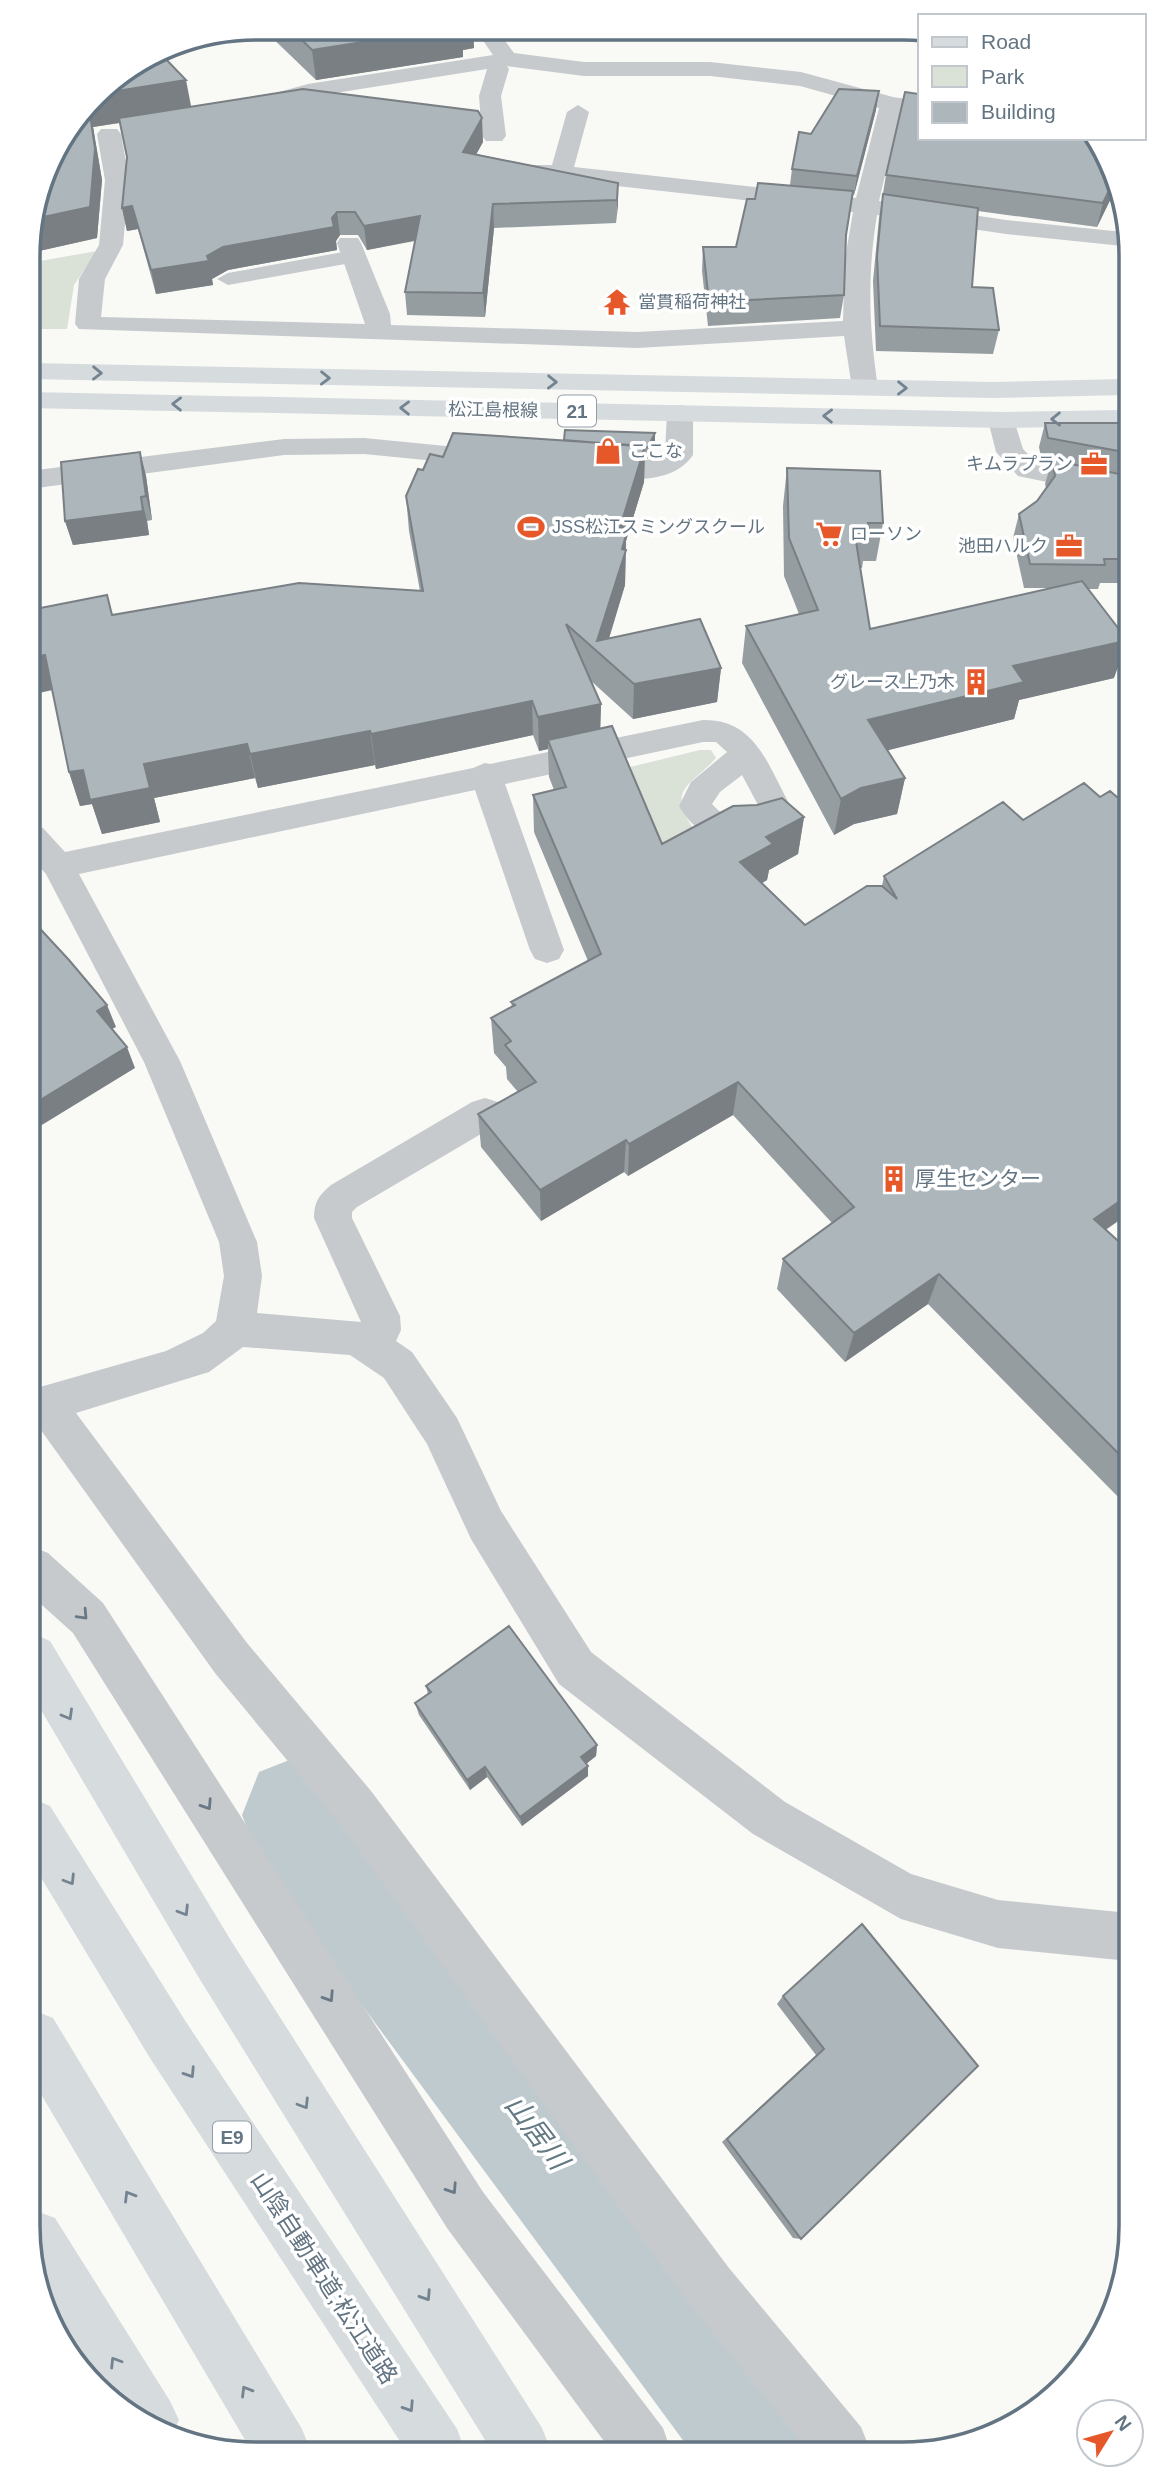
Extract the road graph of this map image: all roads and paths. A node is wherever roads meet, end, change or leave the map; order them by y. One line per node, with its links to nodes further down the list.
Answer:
1 (491, 40): 2 (street)
2 (500, 60): 3 (street); 4 (street); 8 (street)
3 (891, 104): 5 (street); 11 (street)
4 (246, 108)
5 (918, 108)
6 (578, 112): 10 (street)
7 (134, 130): 16 (street)
8 (494, 136)
9 (510, 168): 10 (street)
10 (561, 173): 11 (street)
11 (866, 206): 12 (street); 15 (street)
12 (1118, 238)
13 (352, 250): 14 (lane); 16 (street)
14 (228, 279)
15 (856, 328): 16 (street); 19 (street)
16 (379, 331)
17 (41, 372): 19 (main road, 松江島根線 / 21, one-way to 19)
18 (1119, 387): 19 (main road, 松江島根線 / 21, one-way to 18)
19 (865, 388)
20 (41, 400): 21 (main road, 松江島根線 / 21, one-way to 20)
21 (680, 413): 23 (main road, 松江島根線 / 21, one-way to 21); 25 (street)
22 (1119, 418): 23 (main road, 松江島根線 / 21, one-way to 23)
23 (1002, 420): 27 (street)
24 (525, 461): 26 (street)
25 (565, 464)
26 (41, 478)
27 (1119, 488)
28 (744, 752): 29 (street)
29 (485, 774): 31 (street); 32 (street)
30 (41, 847): 31 (street)
31 (58, 866): 34 (street)
32 (547, 950)
33 (485, 1113): 35 (street)
34 (235, 1329): 35 (street); 36 (street)
35 (372, 1345): 41 (street)
36 (40, 1398)
37 (40, 1404): 49 (street)
38 (40, 1576): 48 (street, one-way to 48)
39 (40, 1667): 47 (main road, one-way to 47)
40 (40, 1832): 46 (main road, 山陰自動車道;松江道路 / E9, one-way to 46)
41 (1118, 1936)
42 (40, 2045): 45 (main road, one-way to 42)
43 (41, 2246): 44 (main road, one-way to 43)
44 (146, 2411)
45 (278, 2442)
46 (432, 2442)
47 (518, 2442)
48 (639, 2442)
49 (837, 2442)

